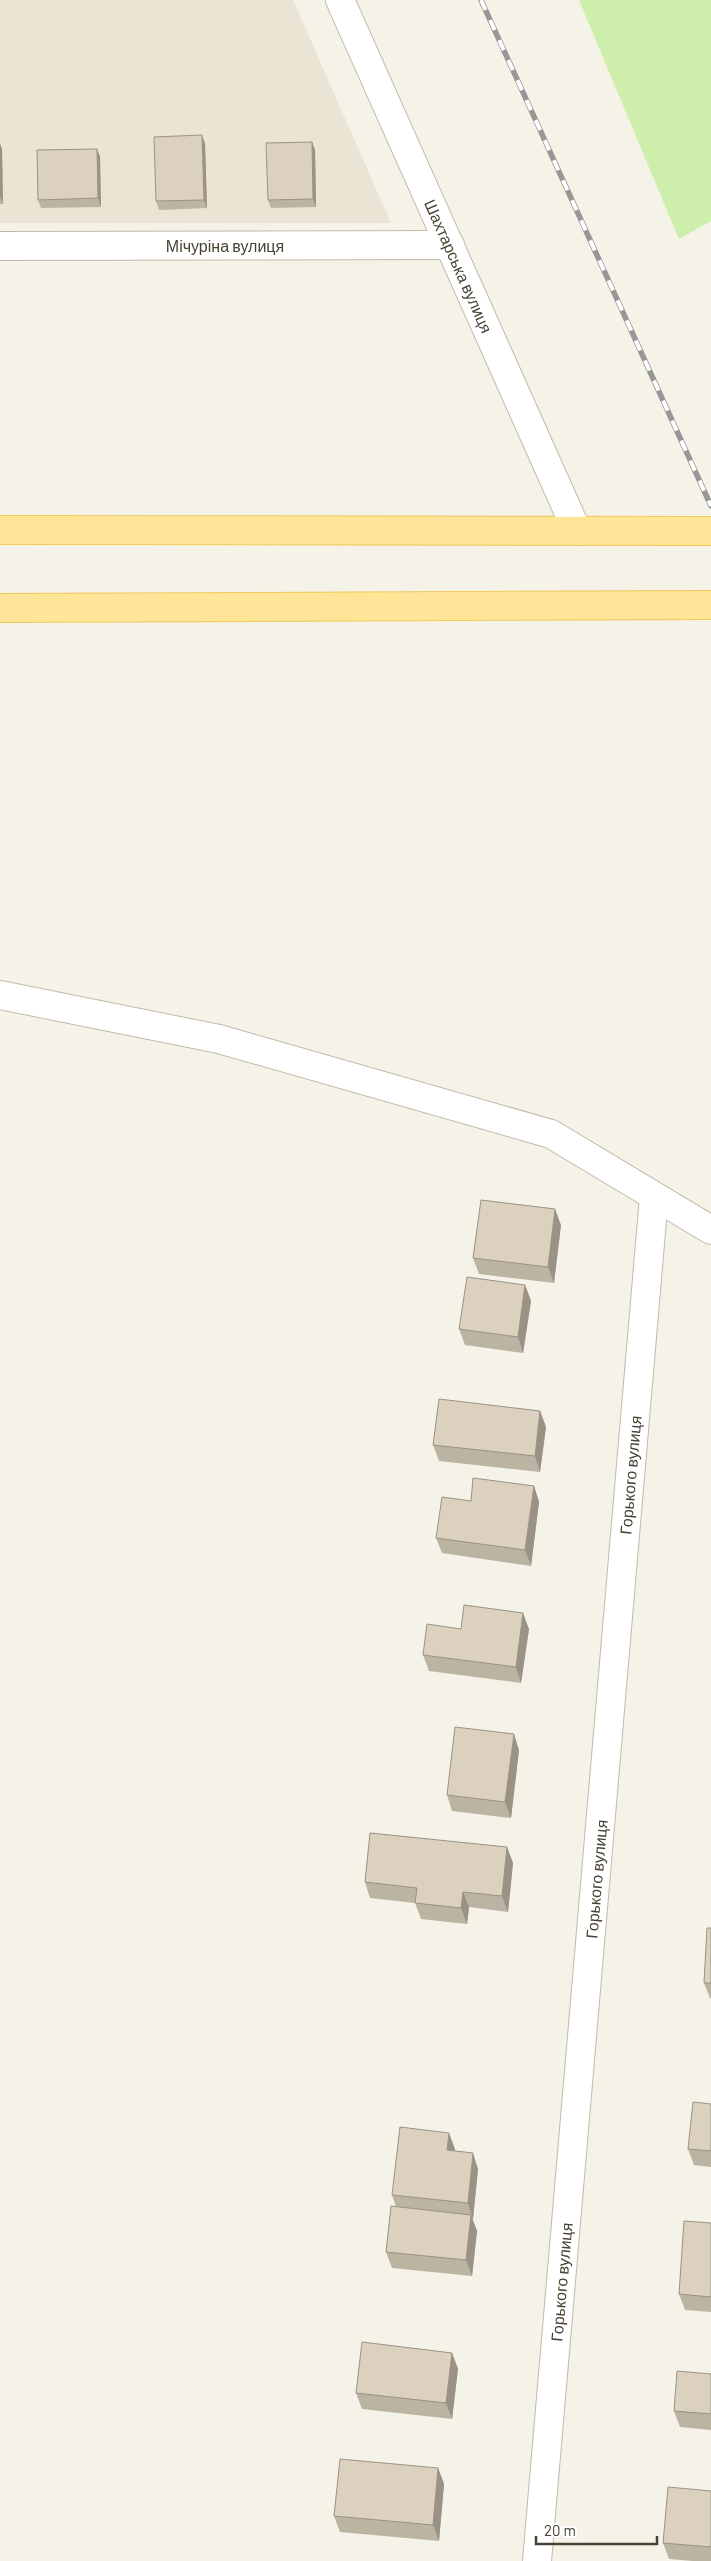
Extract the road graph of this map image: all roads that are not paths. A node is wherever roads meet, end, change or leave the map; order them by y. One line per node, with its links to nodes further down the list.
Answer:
1 (340, 0): 2 (street, Шахтарська вулиця)
2 (450, 245): 3 (street, Мічуріна вулиця); 5 (street, Шахтарська вулиця)
3 (0, 246)
4 (0, 530): 5 (main road)
5 (577, 531): 6 (main road)
6 (711, 531)
7 (711, 605): 8 (main road)
8 (0, 608)
9 (0, 995): 10 (street)
10 (654, 1197): 11 (street); 12 (street, Горького вулиця)
11 (711, 1230)
12 (538, 2561)

